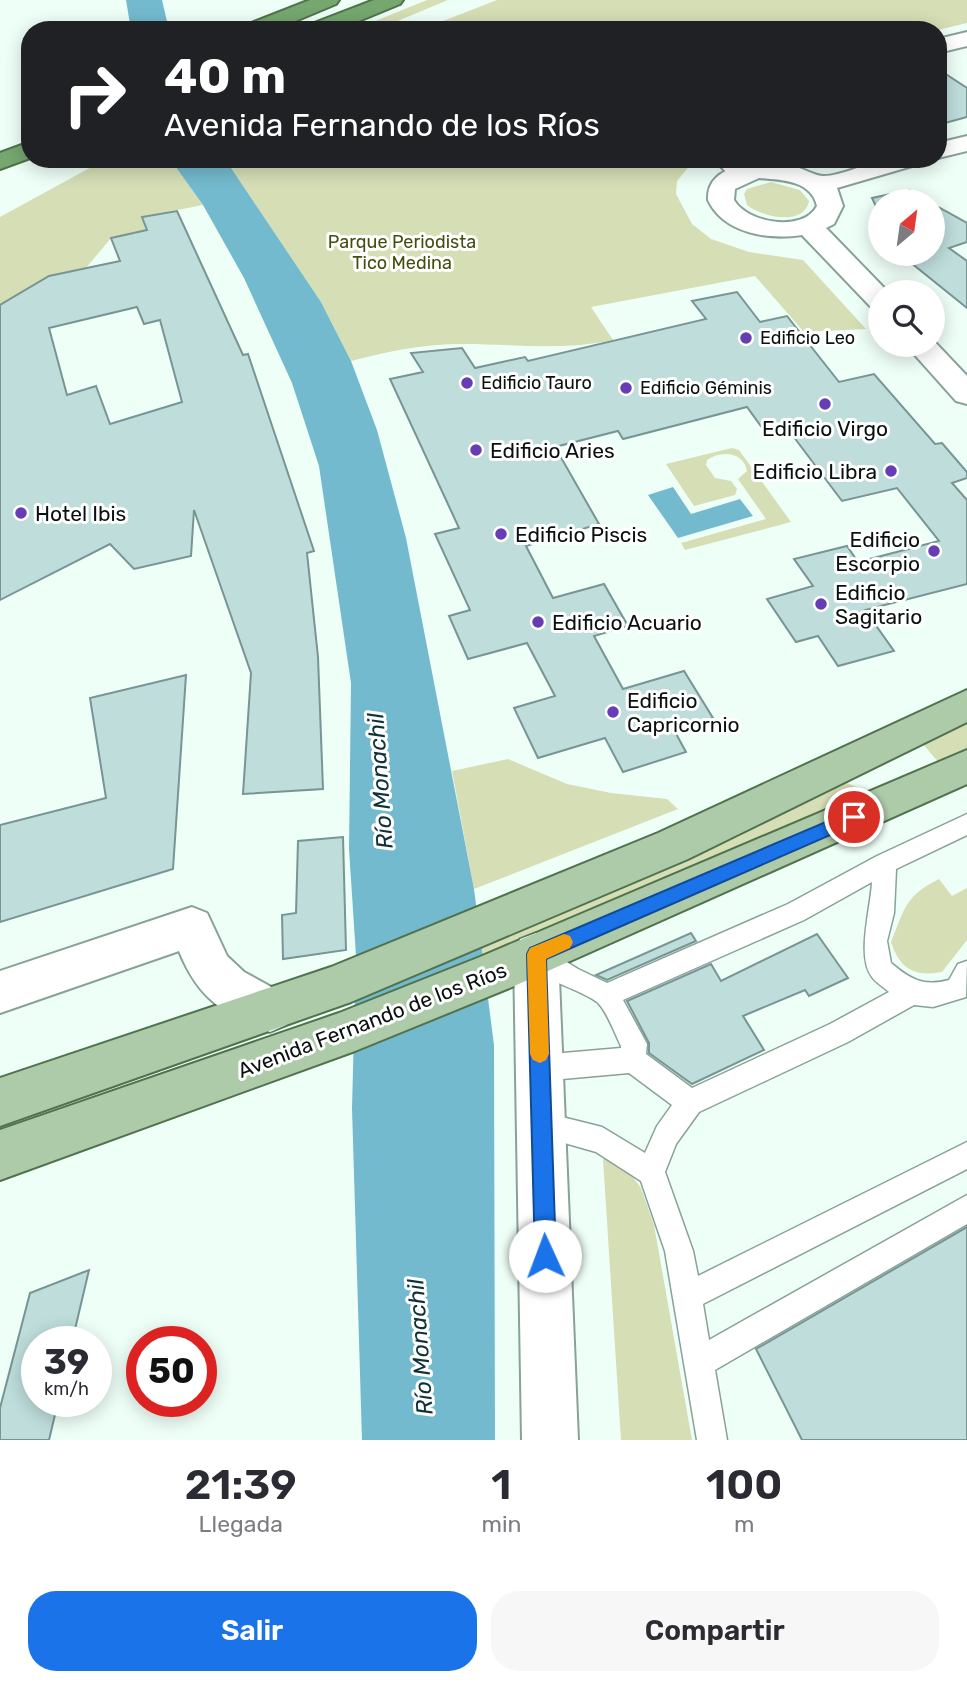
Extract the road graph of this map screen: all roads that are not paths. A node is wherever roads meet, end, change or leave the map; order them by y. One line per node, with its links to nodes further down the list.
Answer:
1 (329, 0): 3 (highway)
2 (393, 0): 4 (highway)
3 (276, 21)
4 (340, 21)
5 (967, 39): 6 (street)
6 (947, 44)
7 (967, 143): 8 (street)
8 (947, 149)
9 (21, 153): 10 (highway)
10 (0, 162)
11 (734, 168): 15 (street)
12 (747, 168): 14 (street)
13 (879, 168): 14 (street)
14 (821, 185): 15 (street)
15 (808, 227): 16 (street)
16 (868, 287)
17 (932, 357): 18 (street)
18 (967, 394)
19 (967, 705): 21 (main road, Avenida Fernando de los Ríos)
20 (967, 766): 22 (main road, Avenida Fernando de los Ríos)
21 (830, 770): 22 (main road); 30 (main road, Avenida Fernando de los Ríos)
22 (903, 796): 25 (main road, Avenida Fernando de los Ríos)
23 (967, 824): 24 (lane)
24 (885, 863): 28 (lane); 29 (lane)
25 (516, 963): 29 (lane); 32 (street); 36 (main road, Avenida Fernando de los Ríos)
26 (967, 972): 28 (lane)
27 (0, 992): 30 (street)
28 (909, 994): 34 (lane)
29 (607, 995): 31 (lane)
30 (270, 1010): 33 (main road, Avenida Fernando de los Ríos)
31 (633, 1060): 32 (lane); 34 (lane)
32 (540, 1068): 35 (street)
33 (0, 1102)
34 (690, 1103): 38 (lane)
35 (542, 1125): 38 (lane); 42 (street)
36 (0, 1155)
37 (967, 1155): 40 (lane)
38 (651, 1172): 40 (lane)
39 (967, 1209): 41 (lane)
40 (687, 1297): 41 (lane)
41 (698, 1363): 43 (lane)
42 (550, 1440)
43 (712, 1440)

